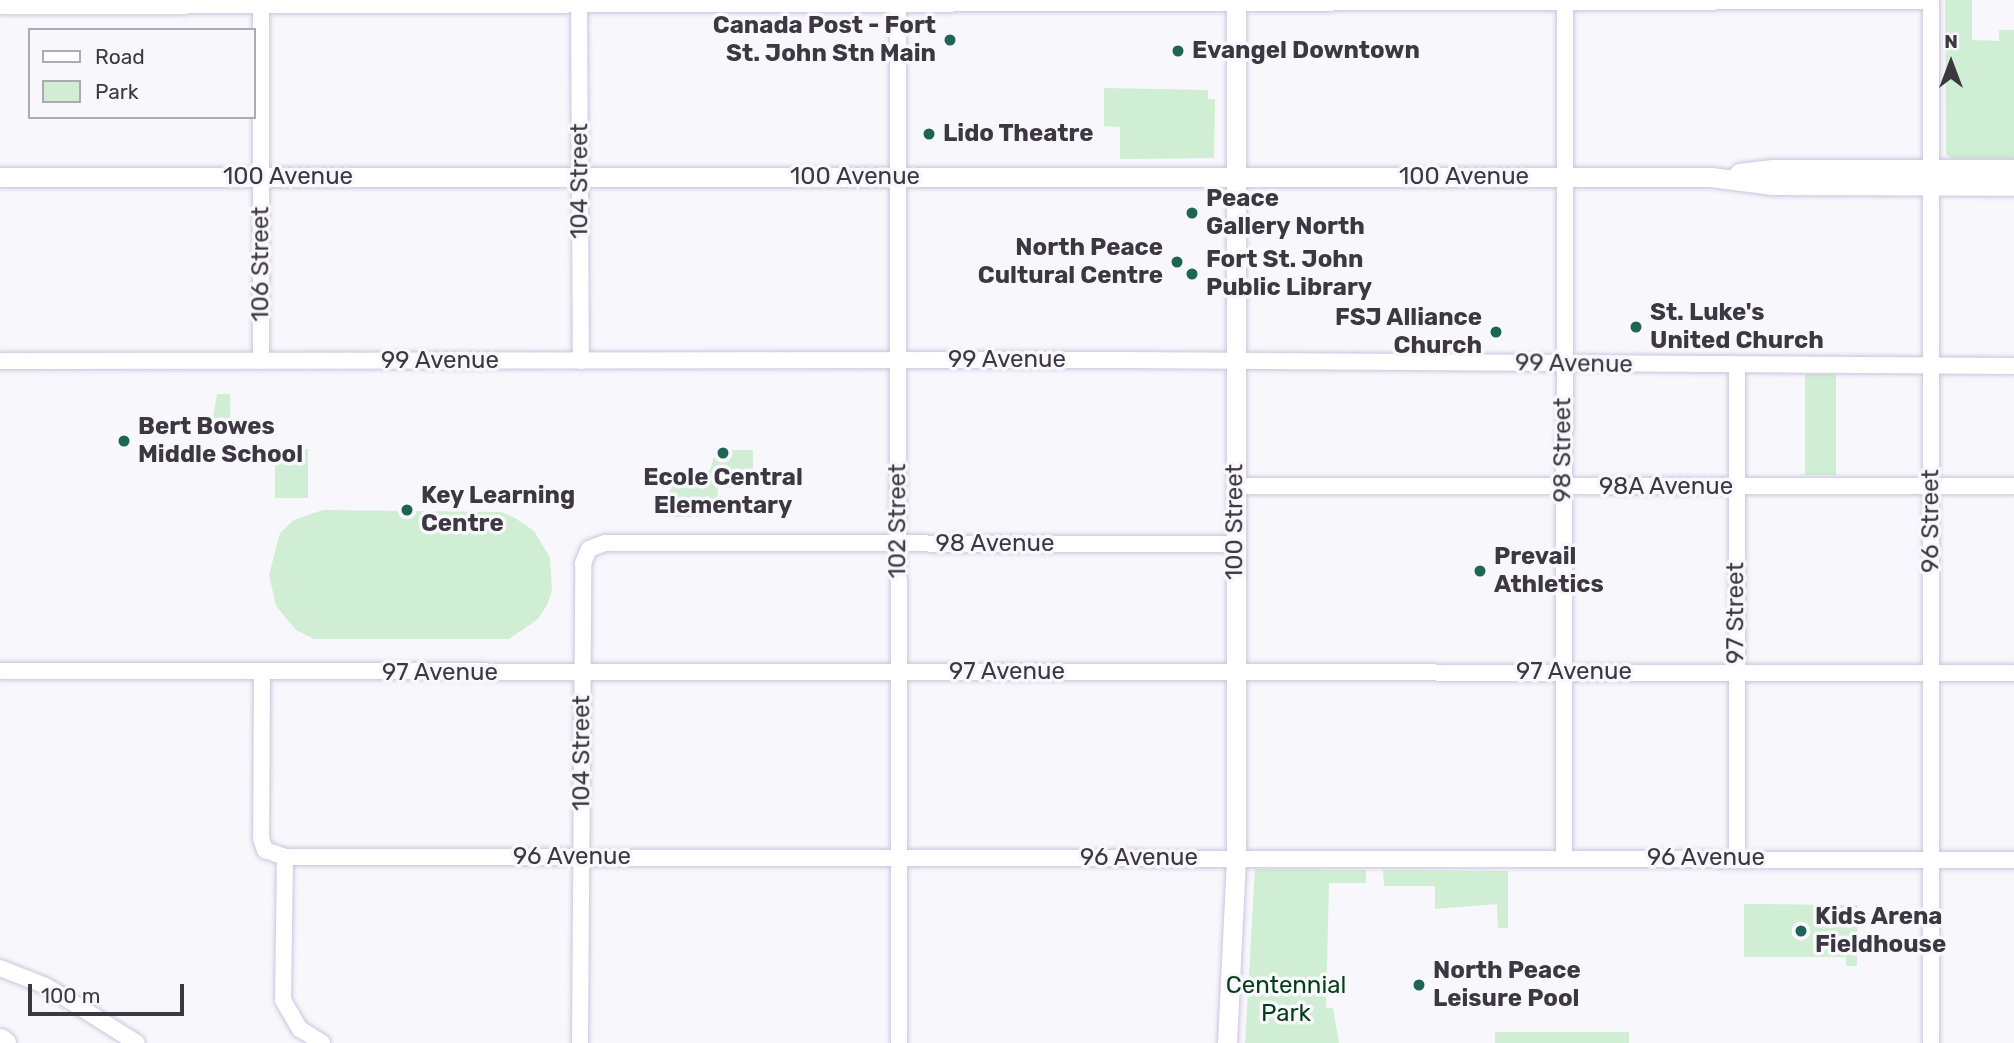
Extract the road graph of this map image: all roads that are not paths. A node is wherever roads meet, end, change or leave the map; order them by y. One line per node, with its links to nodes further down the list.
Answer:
1 (1931, 1): 2 (street); 15 (street, 96 Street)
2 (1565, 2): 6 (street); 14 (street, 98 Street)
3 (261, 3): 4 (street); 7 (street); 11 (street, 106 Street)
4 (579, 3): 5 (street); 12 (street, 104 Street)
5 (898, 3): 6 (street); 9 (street, 102 Street)
6 (1236, 3): 13 (main road, 100 Street)
7 (0, 6)
8 (2014, 169): 15 (main road, 100 Avenue)
9 (898, 176): 12 (main road, 100 Avenue); 13 (main road, 100 Avenue); 17 (street, 102 Street)
10 (0, 177): 11 (main road, 100 Avenue)
11 (261, 177): 12 (main road, 100 Avenue); 19 (street, 106 Street)
12 (580, 177): 20 (street, 104 Street)
13 (1235, 177): 14 (main road, 100 Avenue); 21 (main road, 100 Street)
14 (1565, 177): 15 (main road, 100 Avenue); 22 (street, 98 Street)
15 (1931, 177): 16 (main road, 100 Avenue); 23 (street, 96 Street)
16 (2014, 186)
17 (898, 360): 20 (street, 99 Avenue); 21 (street, 99 Avenue); 31 (street, 102 Street)
18 (0, 361): 19 (street, 99 Avenue)
19 (261, 361): 20 (street, 99 Avenue)
20 (581, 361)
21 (1236, 361): 22 (street, 99 Avenue); 26 (main road, 100 Street)
22 (1564, 363): 25 (street, 99 Avenue); 30 (street, 98 Street)
23 (1931, 366): 24 (street, 99 Avenue); 25 (street, 99 Avenue); 29 (street, 96 Street)
24 (2014, 366)
25 (1737, 367): 28 (street, 97 Street)
26 (1235, 486): 30 (street, 98A Avenue); 32 (main road, 100 Street)
27 (2014, 486): 29 (street, 98A Avenue)
28 (1737, 487): 29 (street, 98A Avenue); 30 (street, 98A Avenue); 40 (street, 97 Street)
29 (1931, 487): 41 (street, 96 Street)
30 (1563, 488): 39 (street, 98 Street)
31 (897, 544): 32 (street, 98 Avenue); 33 (street, 98 Avenue); 36 (street, 102 Street)
32 (1235, 544): 38 (main road, 100 Street)
33 (589, 549): 37 (street, 104 Street)
34 (0, 671): 35 (street, 97 Avenue)
35 (262, 672): 37 (street, 97 Avenue); 43 (street, 96 Avenue)
36 (898, 672): 37 (street, 97 Avenue); 38 (street, 97 Avenue); 48 (street, 102 Street)
37 (582, 673): 44 (street, 104 Street)
38 (1235, 673): 39 (street, 97 Avenue); 45 (main road, 100 Street)
39 (1563, 673): 40 (street, 97 Avenue); 46 (street, 98 Street)
40 (1735, 673): 41 (street, 97 Avenue); 47 (street, 97 Street)
41 (1931, 673): 42 (street, 97 Avenue); 49 (street, 96 Street)
42 (2014, 673)
43 (285, 857): 44 (street, 96 Avenue); 53 (street)
44 (581, 858): 48 (street, 96 Avenue); 54 (street, 104 Street)
45 (1236, 858): 46 (street, 96 Avenue); 48 (street, 96 Avenue); 56 (main road, 100 Street)
46 (1564, 858): 47 (street, 96 Avenue)
47 (1737, 858): 49 (street, 96 Avenue)
48 (898, 859): 55 (street, 102 Street)
49 (1931, 859): 50 (street, 96 Avenue); 57 (street, 96 Street)
50 (2014, 860)
51 (0, 968): 52 (street)
52 (137, 1043)
53 (322, 1043)
54 (580, 1043)
55 (899, 1043)
56 (1227, 1043)
57 (1931, 1043)

